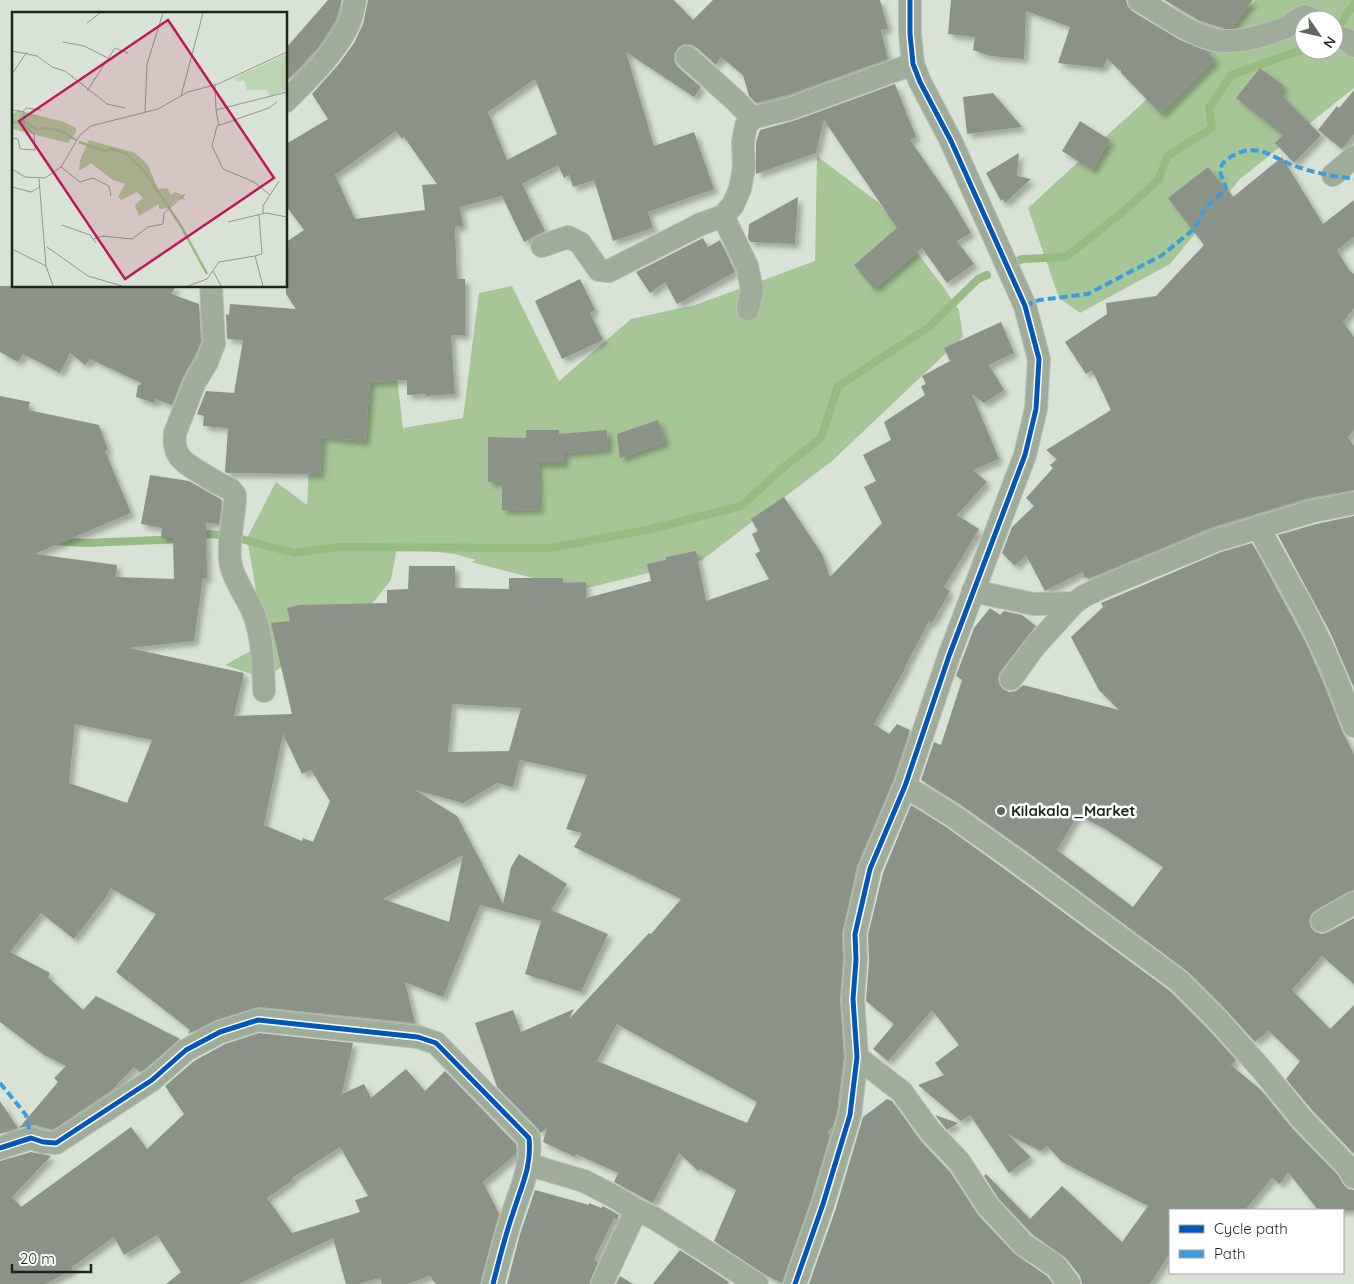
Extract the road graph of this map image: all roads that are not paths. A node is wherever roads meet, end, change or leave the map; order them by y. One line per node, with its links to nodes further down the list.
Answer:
1 (355, 0): 9 (street)
2 (910, 0): 8 (street)
3 (1139, 0): 4 (street)
4 (1294, 22)
5 (1344, 39): 6 (street)
6 (1354, 46)
7 (687, 57): 10 (street)
8 (913, 64): 10 (street); 19 (street)
9 (288, 98)
10 (752, 118): 13 (street)
11 (1354, 156): 12 (street)
12 (1333, 175)
13 (724, 216): 14 (street); 16 (street)
14 (542, 246)
15 (212, 288): 22 (street)
16 (748, 310)
17 (1354, 503): 18 (street)
18 (1258, 527): 20 (street); 23 (street)
19 (973, 591): 20 (street); 24 (street)
20 (1074, 602): 21 (street)
21 (1011, 679)
22 (264, 690)
23 (1354, 726)
24 (905, 786): 27 (street); 30 (street)
25 (1354, 903): 26 (street)
26 (1322, 921)
27 (857, 1057): 35 (street); 36 (street)
28 (0, 1148): 29 (street)
29 (530, 1165): 31 (street); 32 (street)
30 (1354, 1177)
31 (636, 1210): 33 (street); 34 (street)
32 (493, 1284)
33 (602, 1284)
34 (757, 1284)
35 (795, 1284)
36 (1069, 1284)

